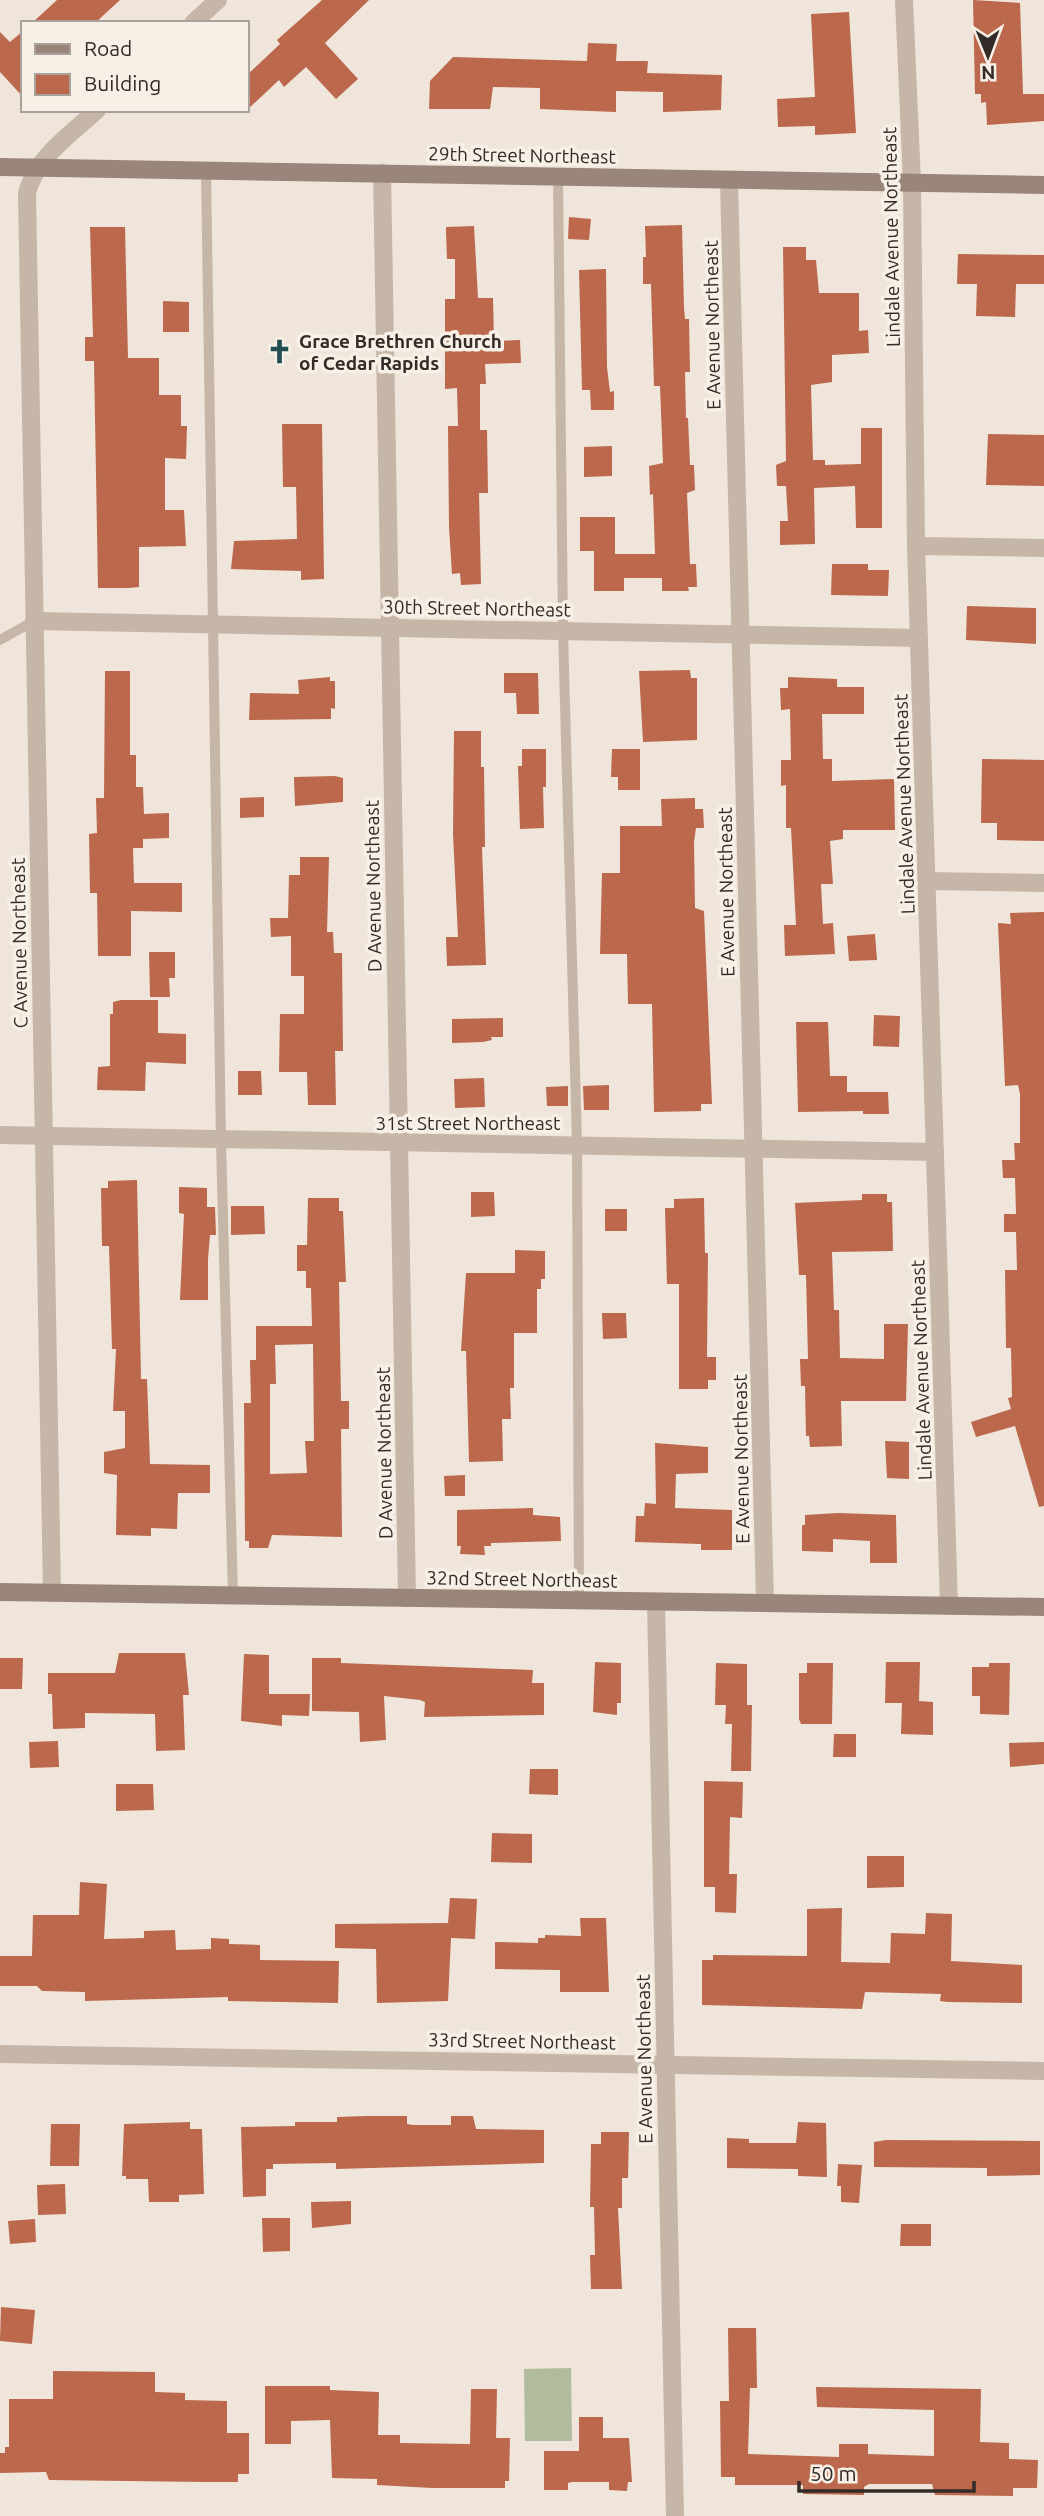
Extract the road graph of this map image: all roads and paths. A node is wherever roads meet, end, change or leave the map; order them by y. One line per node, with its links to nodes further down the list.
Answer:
1 (218, 0): 3 (street)
2 (904, 0): 11 (street, Lindale Avenue Northeast)
3 (195, 21)
4 (95, 112): 6 (street)
5 (0, 167): 6 (main road, 29th Street Northeast)
6 (36, 167): 7 (main road, 29th Street Northeast); 15 (street, C Avenue Northeast)
7 (206, 171): 8 (main road, 29th Street Northeast); 16 (lane)
8 (382, 173): 9 (main road, 29th Street Northeast); 17 (street, D Avenue Northeast)
9 (558, 176): 10 (main road, 29th Street Northeast); 18 (lane)
10 (729, 180): 11 (main road, 29th Street Northeast); 19 (street, E Avenue Northeast)
11 (912, 182): 12 (main road, 29th Street Northeast); 13 (street, Lindale Avenue Northeast)
12 (1044, 185)
13 (916, 546): 14 (street); 20 (street, Lindale Avenue Northeast)
14 (1044, 548)
15 (34, 621): 16 (street, 30th Street Northeast); 21 (lane); 25 (street, C Avenue Northeast)
16 (214, 623): 17 (street, 30th Street Northeast); 26 (lane)
17 (390, 627): 18 (street, 30th Street Northeast); 27 (street, D Avenue Northeast)
18 (563, 630): 19 (street, 30th Street Northeast); 28 (lane)
19 (741, 634): 20 (street, 30th Street Northeast); 29 (street, E Avenue Northeast)
20 (919, 638): 22 (street, Lindale Avenue Northeast)
21 (0, 640)
22 (927, 881): 23 (street); 30 (street, Lindale Avenue Northeast)
23 (1044, 883)
24 (0, 1135): 25 (street, 31st Street Northeast)
25 (43, 1138): 26 (street, 31st Street Northeast); 32 (street, C Avenue Northeast)
26 (221, 1142): 27 (street, 31st Street Northeast); 33 (lane)
27 (399, 1144): 28 (street, 31st Street Northeast); 34 (street, D Avenue Northeast)
28 (577, 1144): 29 (street, 31st Street Northeast); 35 (lane)
29 (754, 1147): 30 (street, 31st Street Northeast); 37 (street, E Avenue Northeast)
30 (935, 1152): 38 (street, Lindale Avenue Northeast)
31 (0, 1592): 32 (main road, 32nd Street Northeast)
32 (52, 1593): 33 (main road, 32nd Street Northeast)
33 (233, 1596): 34 (main road, 32nd Street Northeast)
34 (407, 1598): 35 (main road, 32nd Street Northeast)
35 (579, 1600): 36 (main road, 32nd Street Northeast)
36 (656, 1602): 37 (main road, 32nd Street Northeast); 41 (street, E Avenue Northeast)
37 (765, 1604): 38 (main road, 32nd Street Northeast)
38 (949, 1606): 39 (main road, 32nd Street Northeast)
39 (1044, 1608)
40 (0, 2054): 41 (street, 33rd Street Northeast)
41 (665, 2065): 42 (street, 33rd Street Northeast); 43 (street, E Avenue Northeast)
42 (1044, 2071)
43 (675, 2516)

